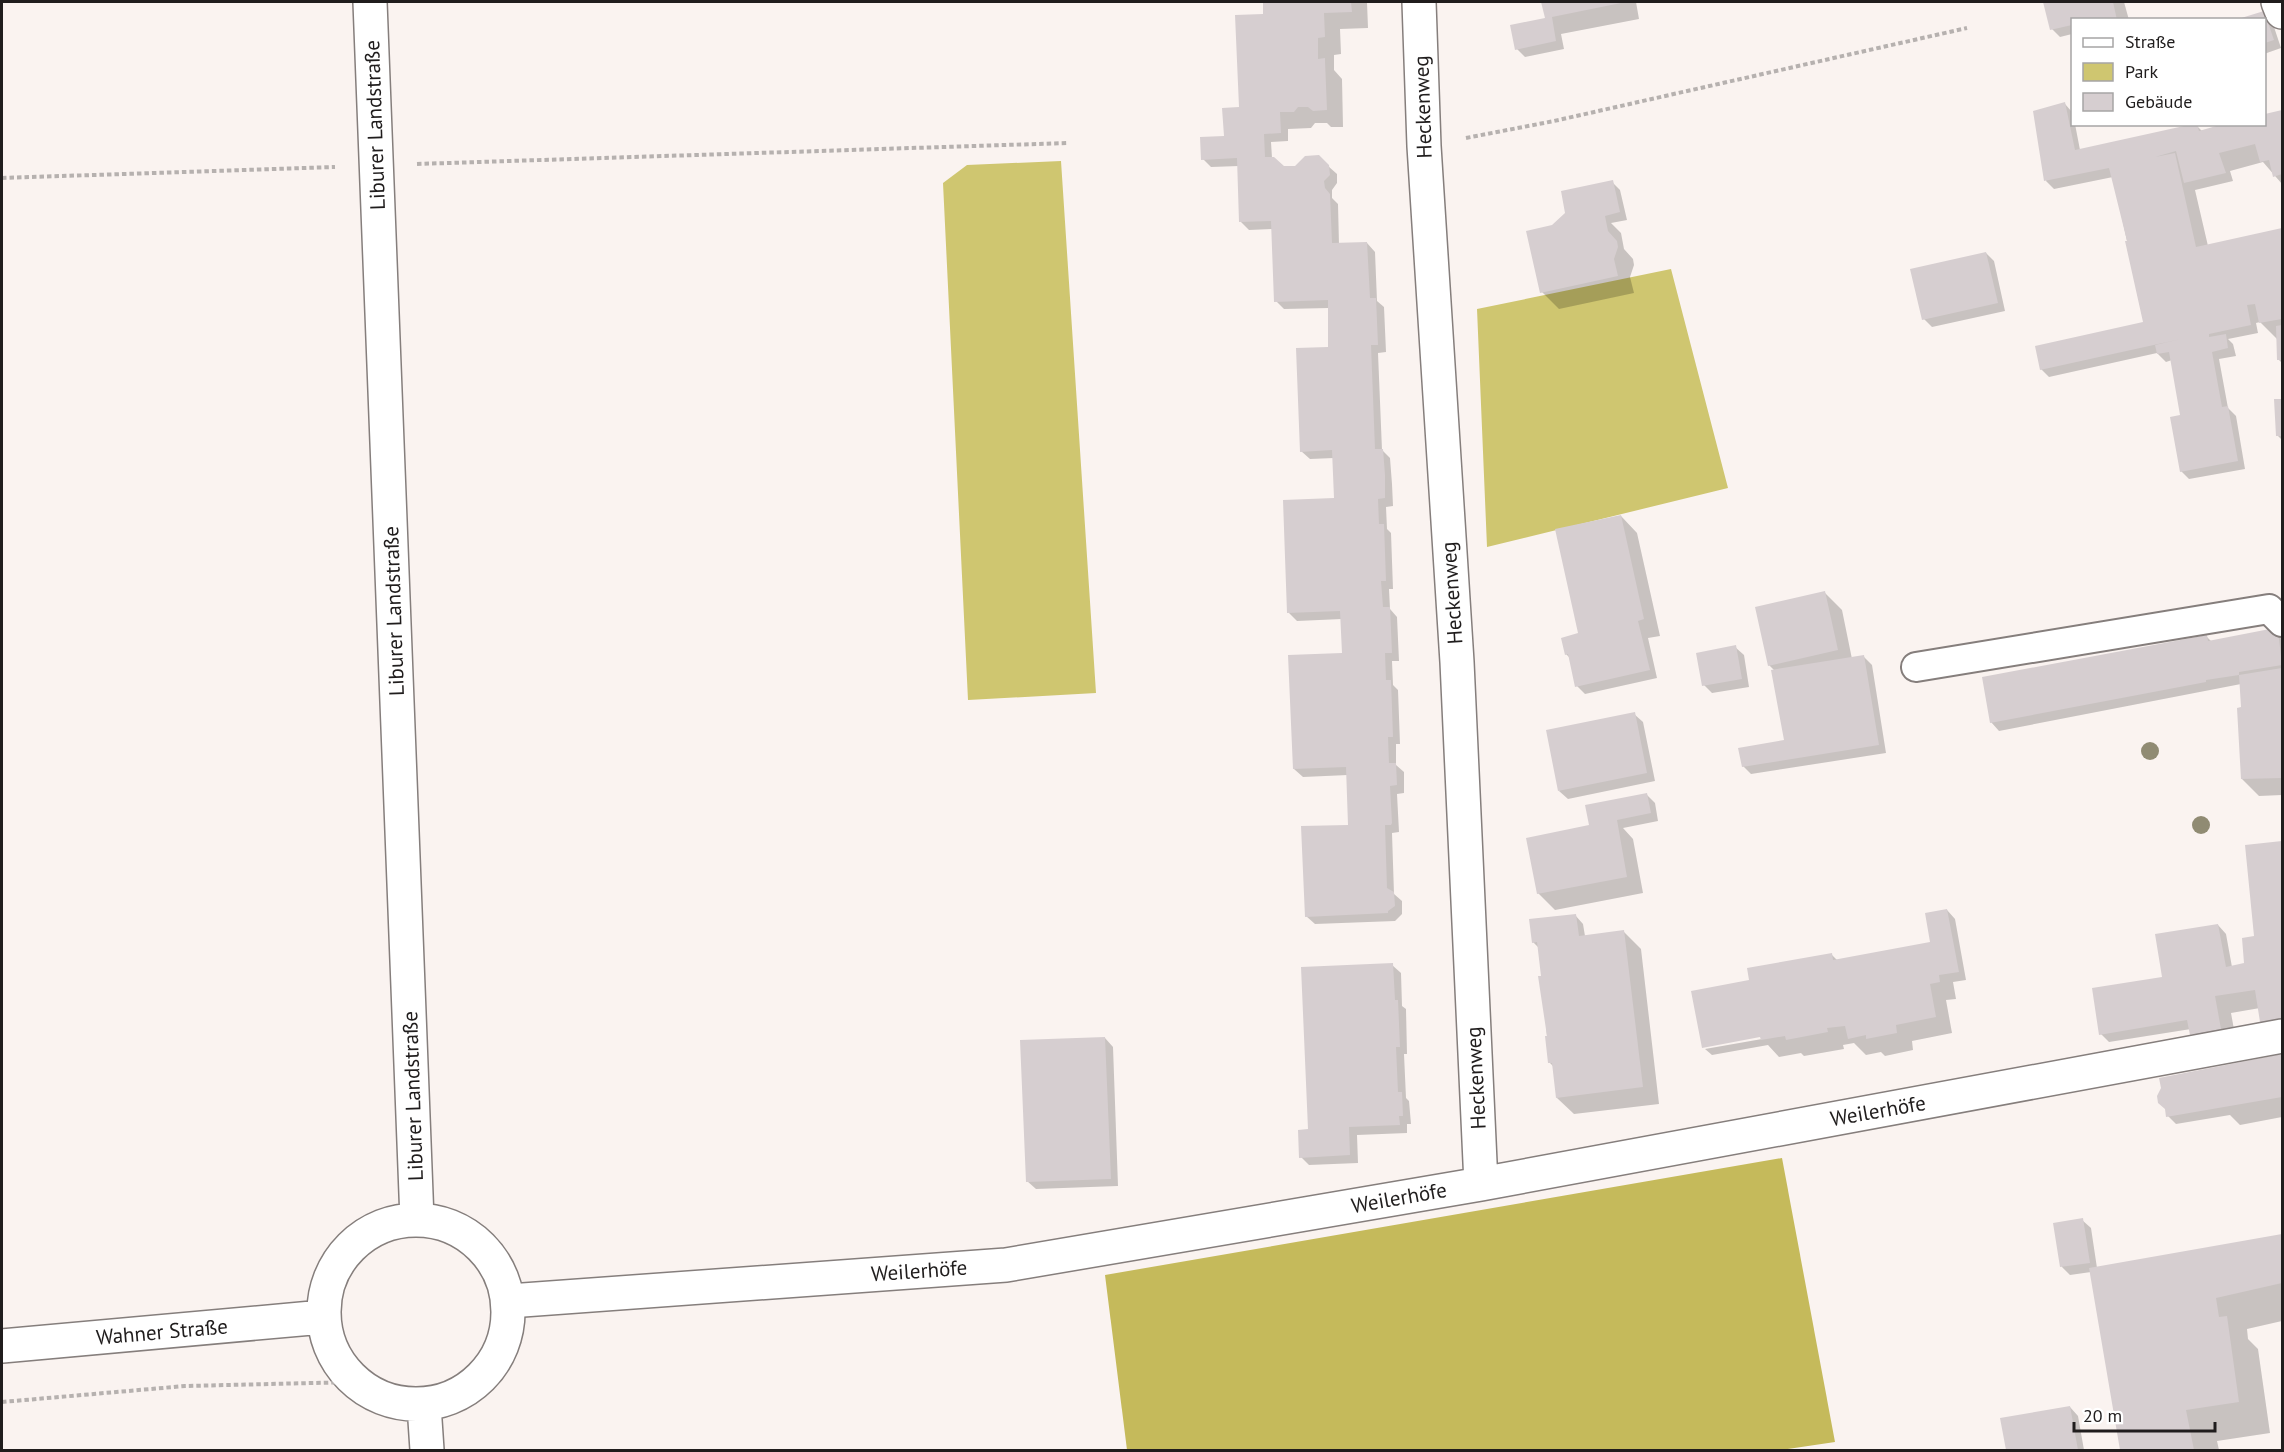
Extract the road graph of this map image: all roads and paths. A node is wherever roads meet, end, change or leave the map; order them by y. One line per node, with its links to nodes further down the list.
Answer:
1 (370, 2): 8 (street, Liburer Landstraße)
2 (1419, 2): 7 (street, Heckenweg)
3 (2278, 2): 4 (street)
4 (2283, 12)
5 (1967, 28): 7 (path)
6 (1067, 143): 8 (path)
7 (1424, 147): 13 (street, Heckenweg)
8 (377, 166): 9 (path); 14 (street, Liburer Landstraße)
9 (2, 178)
10 (2283, 622): 11 (lane)
11 (1916, 667)
12 (2283, 1036): 13 (street, Weilerhöfe)
13 (1481, 1184): 15 (street, Weilerhöfe)
14 (417, 1220): 15 (street); 16 (street)
15 (509, 1301): 20 (street)
16 (323, 1317): 17 (street, Wahner Straße); 18 (street)
17 (2, 1346)
18 (355, 1382): 19 (path); 20 (street)
19 (2, 1402)
20 (424, 1405): 21 (street)
21 (427, 1450)

